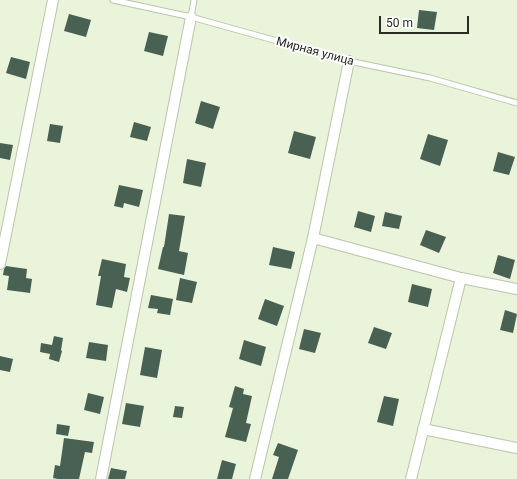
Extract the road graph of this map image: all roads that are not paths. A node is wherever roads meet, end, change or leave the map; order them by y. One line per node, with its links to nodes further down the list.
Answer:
1 (53, 0): 8 (street)
2 (113, 0): 4 (lane, Мирная улица)
3 (194, 0): 4 (lane)
4 (191, 17): 5 (lane, Мирная улица); 13 (street)
5 (349, 61): 6 (lane, Мирная улица); 7 (street)
6 (517, 103)
7 (313, 238): 9 (street); 14 (street)
8 (0, 264)
9 (461, 278): 10 (street); 11 (street)
10 (517, 289)
11 (423, 429): 12 (street); 15 (street)
12 (517, 448)
13 (101, 479)
14 (255, 479)
15 (411, 479)

